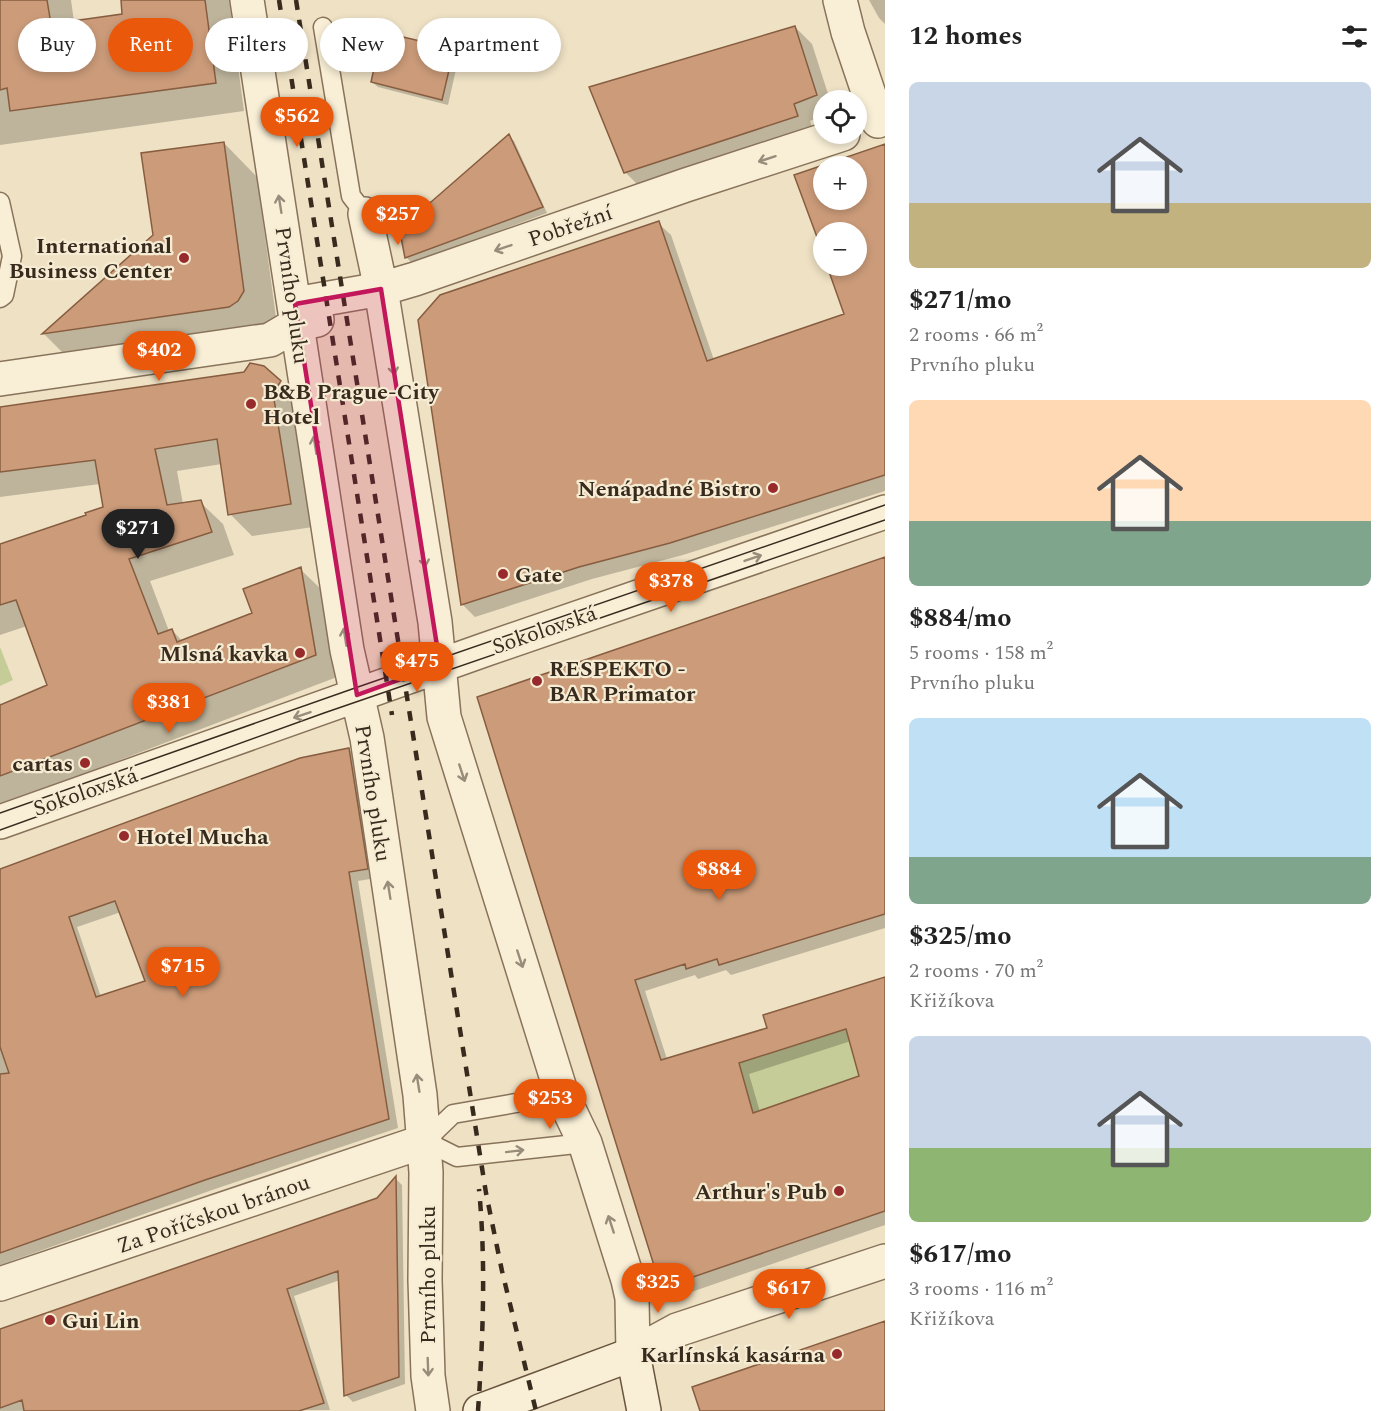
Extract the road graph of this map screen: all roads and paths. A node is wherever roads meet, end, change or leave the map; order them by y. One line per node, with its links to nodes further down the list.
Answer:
1 (247, 0): 10 (street, Prvního pluku, one-way to 1)
2 (840, 0): 4 (street)
3 (330, 72): 7 (lane)
4 (873, 122)
5 (813, 144): 9 (street, Pobřežní, one-way to 9)
6 (0, 202): 8 (lane)
7 (365, 214): 9 (street)
8 (0, 298)
9 (382, 299): 10 (street, Pobřežní); 13 (street, one-way to 13)
10 (296, 314): 11 (street, Pobřežní); 14 (street, Prvního pluku, one-way to 10)
11 (0, 379)
12 (885, 513): 13 (street, Sokolovská, one-way to 12)
13 (440, 665): 14 (street, Sokolovská); 16 (street, one-way to 16)
14 (357, 695): 15 (street, Sokolovská, one-way to 15); 17 (street, Prvního pluku, one-way to 14)
15 (0, 822)
16 (562, 1095): 17 (lane); 18 (street)
17 (425, 1141): 18 (lane, one-way to 18); 20 (street, Za Poříčskou bránou); 22 (street, Prvního pluku, one-way to 22)
18 (585, 1143): 21 (street, one-way to 18)
19 (885, 1261): 21 (street)
20 (0, 1284)
21 (633, 1353): 23 (street); 24 (street)
22 (433, 1411)
23 (480, 1411)
24 (644, 1411)

